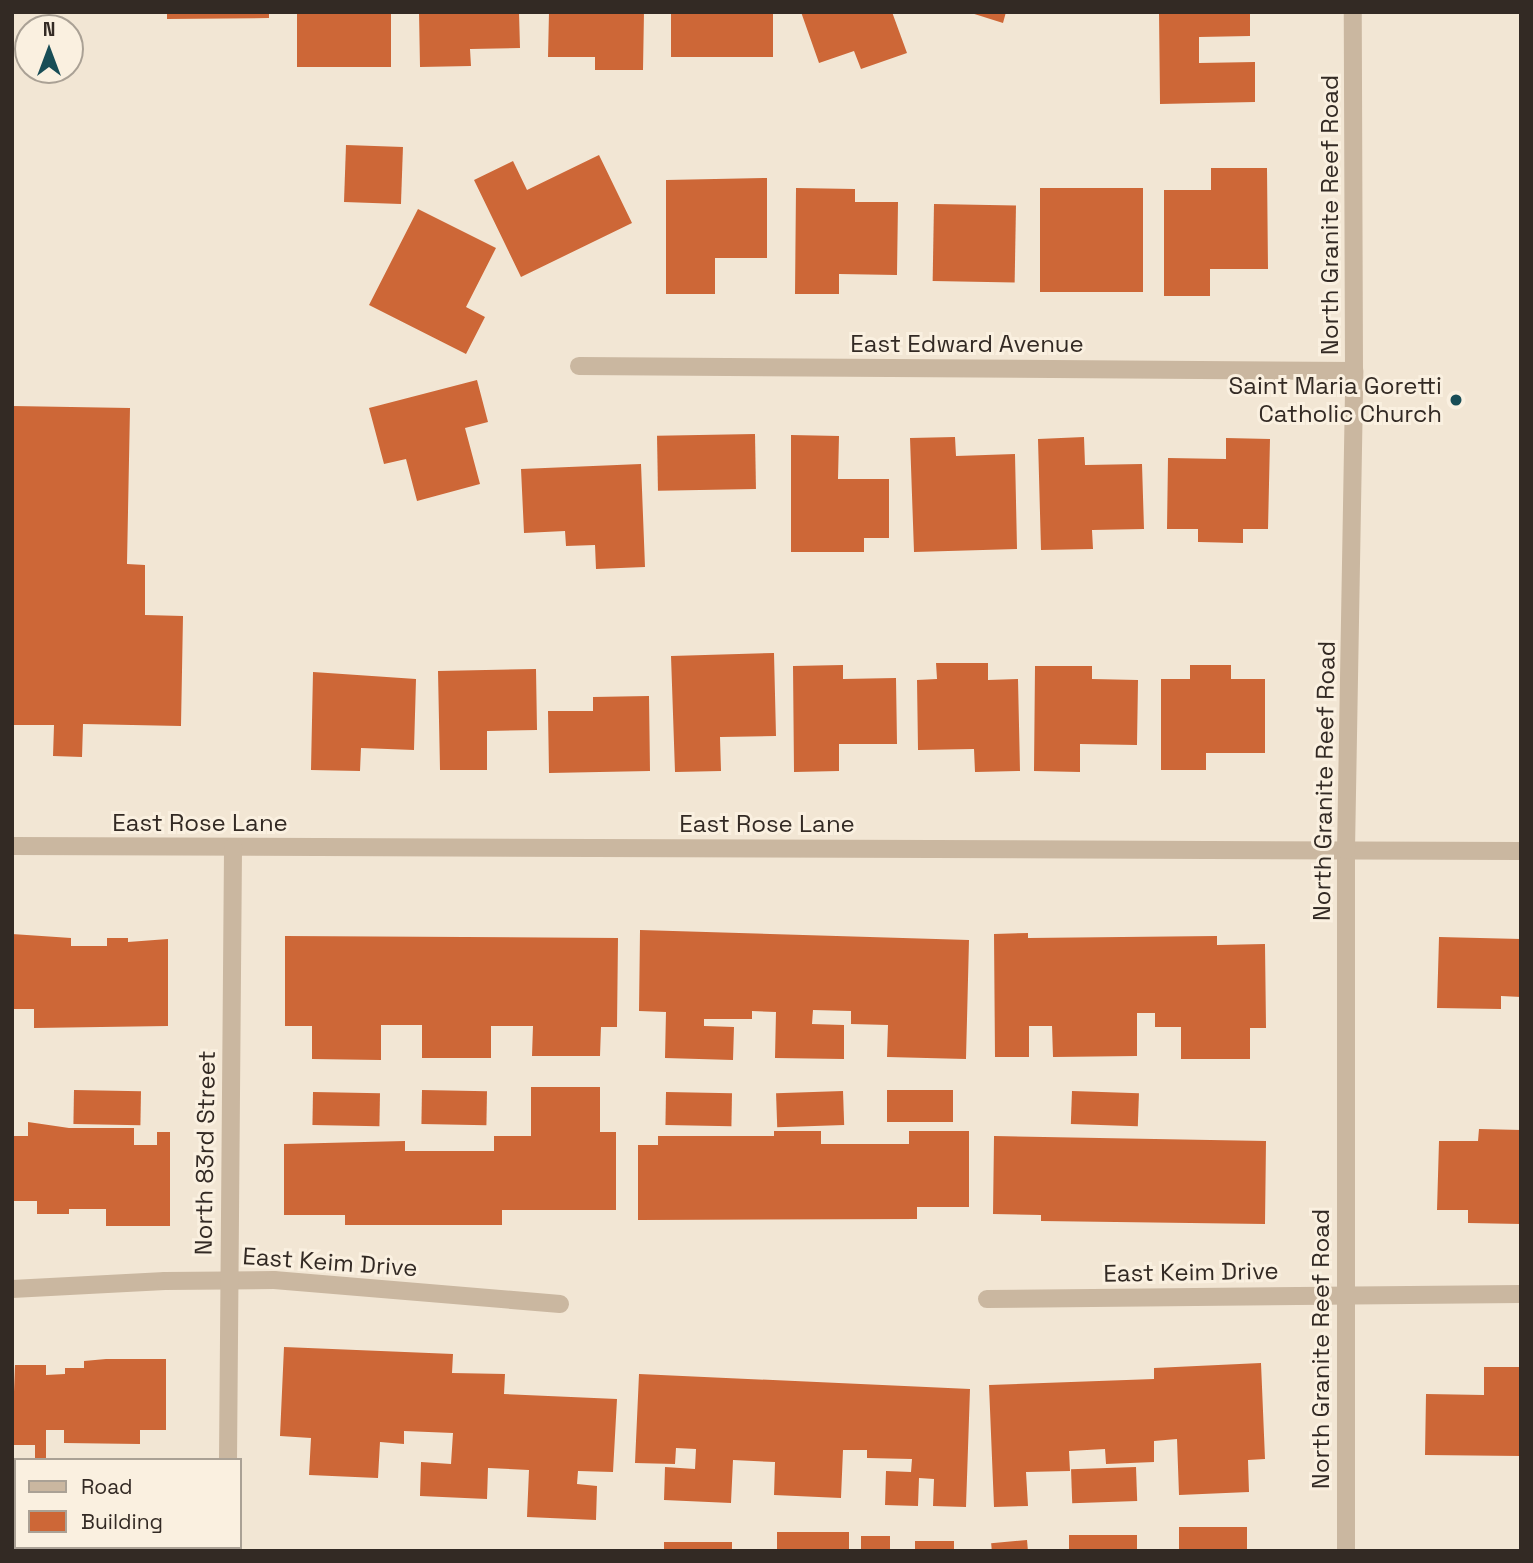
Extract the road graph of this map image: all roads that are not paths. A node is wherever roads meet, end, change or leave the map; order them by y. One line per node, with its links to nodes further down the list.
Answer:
1 (1353, 12): 3 (street, North Granite Reef Road)
2 (579, 366): 3 (street, East Edward Avenue)
3 (1354, 371): 6 (street, North Granite Reef Road)
4 (12, 846): 5 (street, East Rose Lane)
5 (233, 847): 6 (street, East Rose Lane); 8 (street, North 83rd Street)
6 (1346, 850): 7 (street, East Rose Lane); 10 (street, North Granite Reef Road)
7 (1521, 850)
8 (229, 1280): 9 (street, East Keim Drive); 13 (street, East Keim Drive); 14 (street, North 83rd Street)
9 (12, 1289)
10 (1345, 1294): 11 (street, East Keim Drive); 12 (street, East Keim Drive); 15 (street, North Granite Reef Road)
11 (1521, 1294)
12 (987, 1299)
13 (560, 1304)
14 (228, 1458)
15 (1346, 1551)

